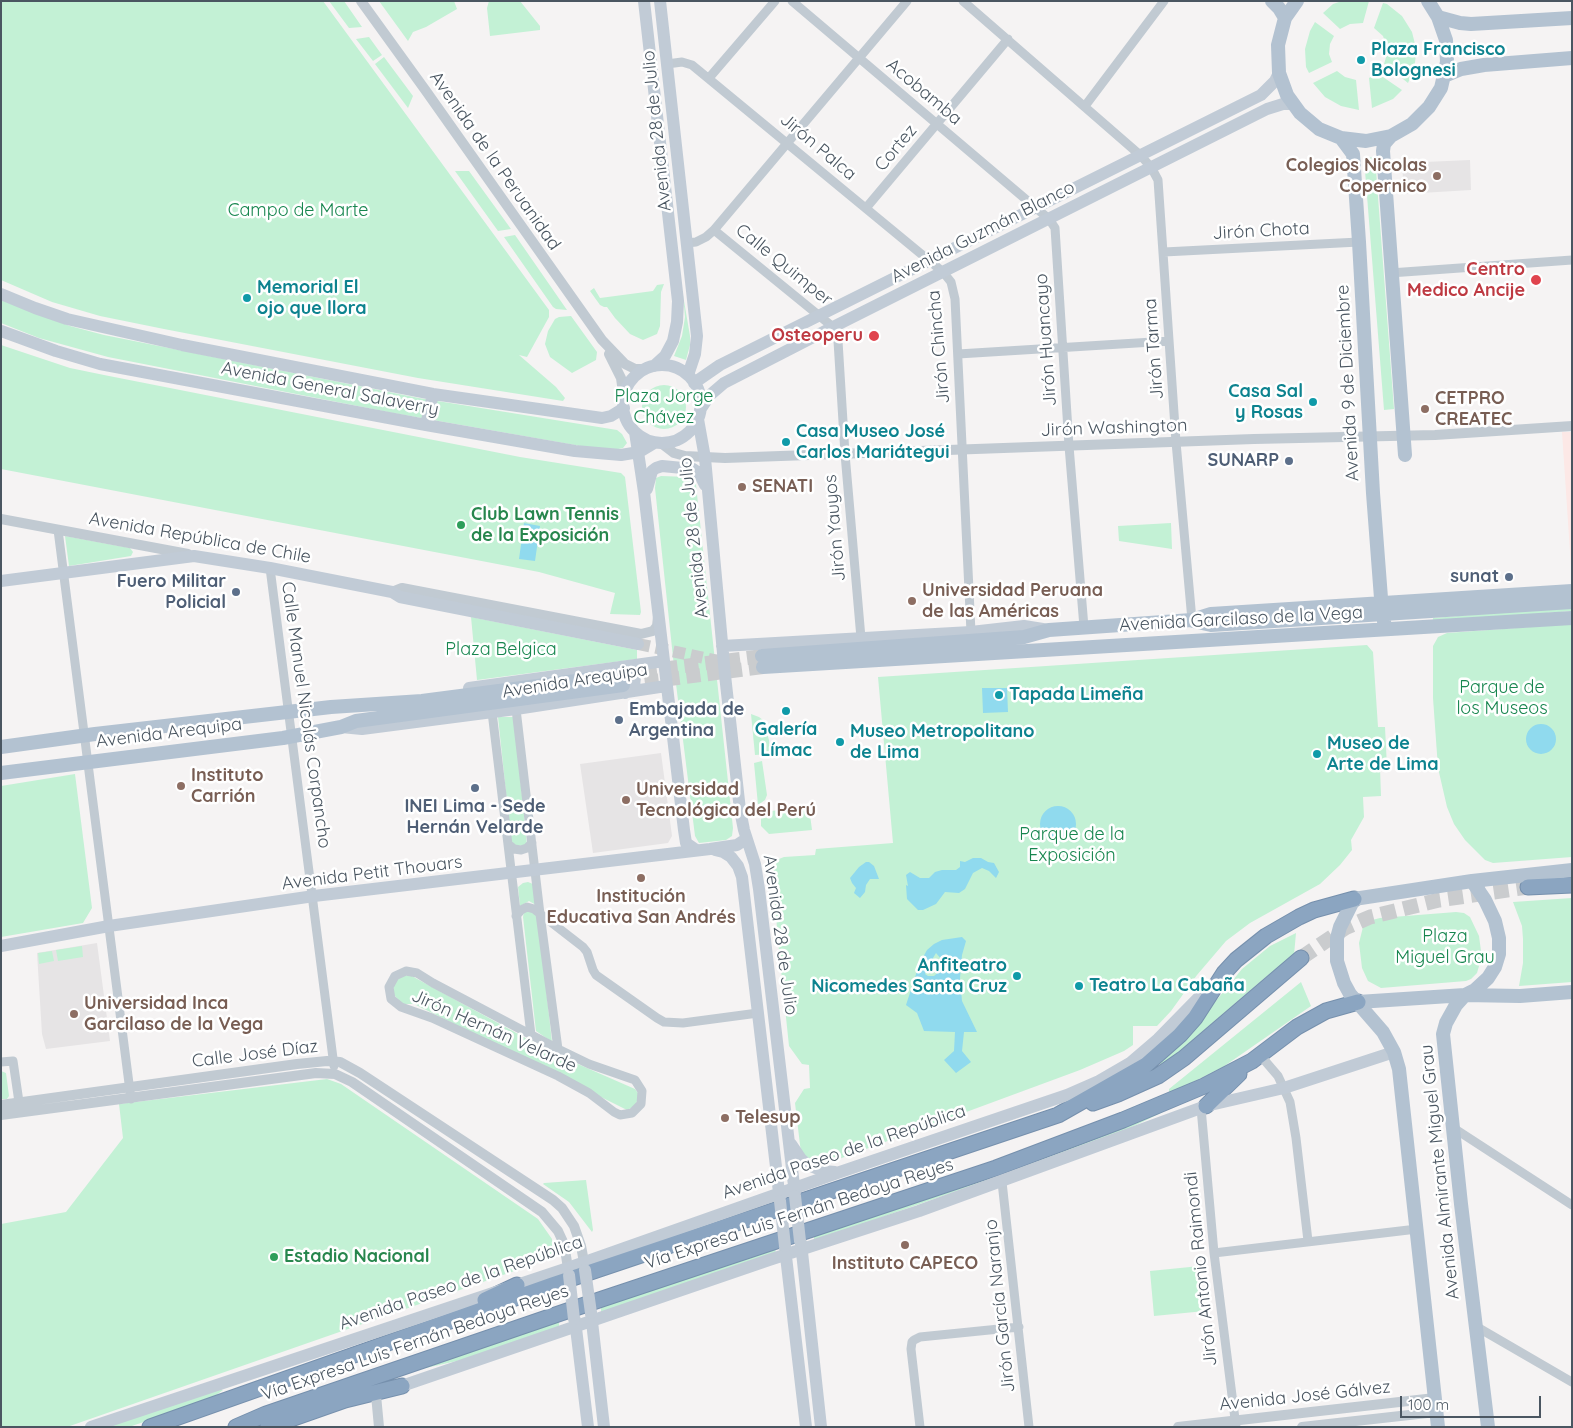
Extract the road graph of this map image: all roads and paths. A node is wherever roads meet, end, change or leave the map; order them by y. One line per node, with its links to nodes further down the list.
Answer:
1 (360, 1): 45 (street, Avenida de la Peruanidad)
2 (644, 1): 49 (main road, Avenida 28 de Julio)
3 (660, 1): 18 (main road, Avenida 28 de Julio)
4 (775, 1): 21 (street)
5 (792, 1): 16 (street, Acobamba)
6 (907, 1): 16 (street)
7 (962, 1): 15 (street)
8 (1164, 1): 23 (street)
9 (1272, 1): 13 (main road)
10 (1296, 1): 13 (main road)
11 (1428, 1): 12 (main road)
12 (1438, 17): 14 (main road); 20 (main road)
13 (1286, 18): 19 (main road)
14 (1572, 18)
15 (1008, 39): 23 (street); 24 (street, Cortez)
16 (859, 58): 24 (street, Acobamba); 27 (street)
17 (1572, 58): 20 (main road)
18 (667, 64): 21 (street, Jirón Palca); 35 (main road, Avenida 28 de Julio)
19 (1279, 73): 22 (main road); 28 (main road, Avenida Guzmán Blanco)
20 (1444, 76): 25 (main road)
21 (709, 78): 27 (street, Jirón Palca)
22 (1292, 104): 26 (main road); 29 (main road, Avenida Guzmán Blanco)
23 (1085, 106): 28 (street)
24 (937, 124): 30 (street, Acobamba); 31 (street, Cortez)
25 (1391, 136): 26 (main road); 40 (main road)
26 (1341, 138): 34 (main road, Avenida 9 de Diciembre)
27 (788, 143): 31 (street, Jirón Palca); 33 (street)
28 (1140, 155): 29 (street); 30 (main road, Avenida Guzmán Blanco)
29 (1152, 167): 32 (main road, Avenida Guzmán Blanco); 36 (street, Jirón Tarma)
30 (1036, 207): 32 (street); 38 (main road, Avenida Guzmán Blanco)
31 (866, 208): 38 (street, Jirón Palca)
32 (1049, 219): 39 (main road, Avenida Guzmán Blanco); 47 (street, Jirón Huancayo)
33 (714, 230): 35 (street); 42 (street, Calle Quimper)
34 (1359, 242): 36 (street, Jirón Chota); 57 (main road, Avenida 9 de Diciembre)
35 (687, 243): 50 (main road, Avenida 28 de Julio)
36 (1164, 252): 46 (street, Jirón Tarma)
37 (1572, 260): 40 (street)
38 (929, 261): 39 (street, Jirón Palca); 42 (main road, Avenida Guzmán Blanco)
39 (943, 272): 43 (main road, Avenida Guzmán Blanco); 48 (street, Jirón Chincha)
40 (1390, 273): 58 (main road)
41 (1, 294): 51 (main road, Avenida General Salaverry)
42 (821, 315): 43 (street, Calle Quimper); 50 (main road, Avenida Guzmán Blanco)
43 (833, 326): 53 (main road, Avenida Guzmán Blanco); 64 (street, Jirón Yauyos)
44 (1, 331): 54 (main road, Avenida General Salaverry)
45 (602, 340): 49 (street, Avenida de la Peruanidad); 52 (street, Avenida de la Peruanidad)
46 (1169, 342): 47 (street); 59 (street, Jirón Tarma)
47 (1063, 348): 48 (street); 61 (street, Jirón Huancayo)
48 (958, 354): 62 (street, Jirón Chincha)
49 (649, 368): 50 (main road); 52 (main road)
50 (691, 379): 53 (main road)
51 (433, 394): 52 (main road, Avenida General Salaverry); 54 (main road)
52 (624, 403): 56 (main road)
53 (699, 414): 60 (main road); 66 (main road, Avenida 28 de Julio)
54 (426, 426): 63 (main road, Avenida General Salaverry)
55 (1572, 426): 58 (street, Jirón Washington)
56 (635, 432): 60 (main road); 63 (main road)
57 (1370, 435): 58 (street, Jirón Washington); 59 (street, Jirón Washington); 78 (main road, Avenida 9 de Diciembre)
58 (1403, 435): 65 (main road)
59 (1176, 442): 61 (street, Jirón Washington); 81 (street, Jirón Tarma)
60 (658, 443): 63 (main road, Avenida General Salaverry); 66 (street, Jirón Washington)
61 (1069, 446): 62 (street, Jirón Washington); 82 (street, Jirón Huancayo)
62 (963, 450): 64 (street, Jirón Washington); 85 (street, Jirón Chincha)
63 (639, 452): 68 (main road)
64 (845, 454): 66 (street, Jirón Washington); 86 (street, Jirón Yauyos)
65 (1405, 455)
66 (705, 458): 67 (main road, Avenida 28 de Julio)
67 (708, 491): 68 (main road); 88 (main road, Avenida 28 de Julio)
68 (646, 509): 79 (main road)
69 (1, 519): 70 (street, Avenida República de Chile)
70 (58, 530): 71 (street, Avenida República de Chile); 73 (street)
71 (194, 556): 72 (main road, Avenida República de Chile); 73 (main road)
72 (270, 568): 76 (main road, Avenida República de Chile); 93 (street, Calle Manuel Nicolás Corpancho)
73 (63, 573): 74 (main road); 96 (street)
74 (1, 581)
75 (1572, 591): 78 (main road, Avenida Garcilaso de la Vega)
76 (392, 592): 79 (street, Avenida República de Chile); 87 (main road, Avenida República de Chile)
77 (1572, 602): 78 (main road, Avenida Garcilaso de la Vega)
78 (1382, 609): 81 (main road, Avenida Garcilaso de la Vega); 84 (main road, Avenida 9 de Diciembre)
79 (659, 614): 89 (main road)
80 (1572, 618): 84 (main road, Avenida Garcilaso de la Vega)
81 (1192, 620): 82 (main road, Avenida Garcilaso de la Vega)
82 (1084, 627): 83 (main road, Avenida Garcilaso de la Vega)
83 (1049, 630): 84 (main road, Avenida Garcilaso de la Vega); 85 (main road, Avenida Garcilaso de la Vega)
84 (1385, 630)
85 (971, 632): 86 (main road, Avenida Garcilaso de la Vega)
86 (861, 638): 88 (main road, Avenida Garcilaso de la Vega)
87 (638, 644)
88 (722, 646): 101 (main road, Avenida 28 de Julio)
89 (664, 662): 90 (main road, Avenida Arequipa); 91 (main road)
90 (621, 680): 91 (main road, Avenida Arequipa); 92 (main road, Avenida Arequipa); 93 (main road, Avenida Arequipa); 95 (main road, Avenida Arequipa)
91 (666, 686): 105 (main road)
92 (516, 709): 94 (main road, Avenida Arequipa); 102 (street, Jirón Hernán Velarde)
93 (289, 712): 96 (main road, Avenida Arequipa); 97 (street, Calle Manuel Nicolás Corpancho)
94 (492, 712): 95 (main road, Avenida Arequipa); 103 (street, Jirón Hernán Velarde)
95 (341, 727): 97 (main road, Avenida Arequipa)
96 (85, 736): 98 (main road, Avenida Arequipa); 99 (street)
97 (292, 736): 99 (main road, Avenida Arequipa); 112 (street, Calle Manuel Nicolás Corpancho)
98 (1, 747)
99 (89, 762): 100 (main road, Avenida Arequipa); 116 (street)
100 (1, 773)
101 (746, 839): 104 (main road, Avenida Petit Thouars); 140 (main road, Avenida 28 de Julio)
102 (532, 842): 103 (street); 106 (street, Jirón Hernán Velarde)
103 (508, 844): 108 (street, Jirón Hernán Velarde)
104 (710, 849): 105 (main road, Avenida Petit Thouars); 123 (main road, Avenida 28 de Julio)
105 (696, 850): 106 (main road, Avenida Petit Thouars)
106 (536, 870): 108 (main road, Avenida Petit Thouars); 114 (street, Jirón Hernán Velarde)
107 (1572, 870): 109 (main road, Avenida Paseo de la República)
108 (512, 874): 112 (main road, Avenida Petit Thouars); 115 (street, Jirón Hernán Velarde)
109 (1472, 880): 113 (main road, Avenida Paseo de la República); 121 (main road, Avenida Almirante Miguel Grau)
110 (1572, 884): 111 (highway)
111 (1528, 887)
112 (314, 896): 116 (main road, Avenida Petit Thouars); 128 (street, Calle Manuel Nicolás Corpancho)
113 (1354, 899): 119 (highway, Avenida Paseo de la República); 122 (main road, Avenida Almirante Miguel Grau)
114 (540, 914): 115 (street); 123 (street); 125 (street, Jirón Hernán Velarde)
115 (516, 916): 124 (street, Jirón Hernán Velarde)
116 (108, 926): 117 (main road, Avenida Petit Thouars); 131 (street)
117 (1, 946)
118 (1301, 958): 138 (highway)
119 (1224, 973): 138 (highway, Vía Expresa Luis Fernán Bedoya Reyes); 141 (main road, Avenida Paseo de la República)
120 (1572, 992): 121 (main road)
121 (1465, 995): 122 (main road); 139 (main road, Avenida Almirante Miguel Grau)
122 (1358, 1002): 126 (main road, Avenida Almirante Miguel Grau); 127 (highway, Vía Expresa Luis Fernán Bedoya Reyes)
123 (758, 1013): 144 (main road, Avenida 28 de Julio)
124 (531, 1035): 125 (street, Jirón Hernán Velarde); 125 (street, Jirón Hernán Velarde)
125 (558, 1049)
126 (1394, 1052): 132 (main road); 146 (main road, Avenida Almirante Miguel Grau)
127 (1256, 1058): 132 (street); 136 (highway); 166 (highway, Vía Expresa Luis Fernán Bedoya Reyes)
128 (334, 1061): 130 (street, Calle Manuel Nicolás Corpancho); 131 (street, Calle José Díaz); 151 (street, Calle José Díaz)
129 (1, 1062): 135 (street)
130 (335, 1074): 133 (street, Calle José Díaz); 152 (street, Calle José Díaz)
131 (129, 1087): 133 (street); 135 (street, Calle José Díaz)
132 (1284, 1088): 136 (main road); 147 (street)
133 (131, 1099): 135 (street, Calle José Díaz)
134 (1, 1105): 135 (street, Calle José Díaz)
135 (25, 1105): 137 (street, Calle José Díaz)
136 (1203, 1107): 142 (main road); 150 (street, Jirón Antonio Raimondi)
137 (1, 1115)
138 (1058, 1115): 161 (highway, Vía Expresa Luis Fernán Bedoya Reyes)
139 (1452, 1127): 145 (street); 156 (main road, Avenida Almirante Miguel Grau)
140 (788, 1134): 141 (main road); 143 (main road, Avenida 28 de Julio)
141 (840, 1172): 143 (main road, Avenida Paseo de la República)
142 (1002, 1182): 148 (main road); 157 (street, Jirón García Naranjo)
143 (795, 1192): 144 (main road, Avenida Paseo de la República); 148 (main road, Avenida 28 de Julio, bridge)
144 (780, 1197): 149 (main road, Avenida 28 de Julio, bridge); 151 (main road, Avenida Paseo de la República)
145 (1572, 1205)
146 (1417, 1229): 147 (street); 162 (main road, Avenida Almirante Miguel Grau)
147 (1308, 1241): 150 (street)
148 (801, 1245): 149 (main road); 173 (main road, Avenida 28 de Julio)
149 (786, 1250): 154 (main road); 172 (main road, Avenida 28 de Julio)
150 (1214, 1253): 163 (street, Jirón Antonio Raimondi)
151 (584, 1266): 152 (main road, Avenida Paseo de la República); 154 (main road, bridge)
152 (569, 1271): 153 (main road, Avenida Paseo de la República); 155 (main road, bridge)
153 (517, 1284): 161 (highway); 164 (main road, Avenida Paseo de la República)
154 (592, 1317): 155 (main road); 171 (main road)
155 (575, 1323): 159 (main road); 170 (main road)
156 (1477, 1326): 158 (street); 179 (main road, Avenida Almirante Miguel Grau)
157 (1019, 1327): 174 (street); 175 (street, Jirón García Naranjo)
158 (1572, 1382)
159 (402, 1386): 160 (main road); 167 (highway)
160 (376, 1395): 168 (main road); 169 (street)
161 (234, 1398): 165 (highway, Vía Expresa Luis Fernán Bedoya Reyes)
162 (1436, 1405): 163 (street, Avenida José Gálvez); 177 (street, Avenida José Gálvez); 178 (main road, Avenida Almirante Miguel Grau)
163 (1236, 1424): 176 (street, Avenida José Gálvez)
164 (90, 1427)
165 (150, 1427)
166 (236, 1427)
167 (268, 1427)
168 (290, 1427)
169 (379, 1427)
170 (588, 1427)
171 (604, 1427)
172 (806, 1427)
173 (822, 1427)
174 (920, 1427)
175 (1029, 1427)
176 (1178, 1427)
177 (1302, 1427)
178 (1438, 1427)
179 (1488, 1427)

